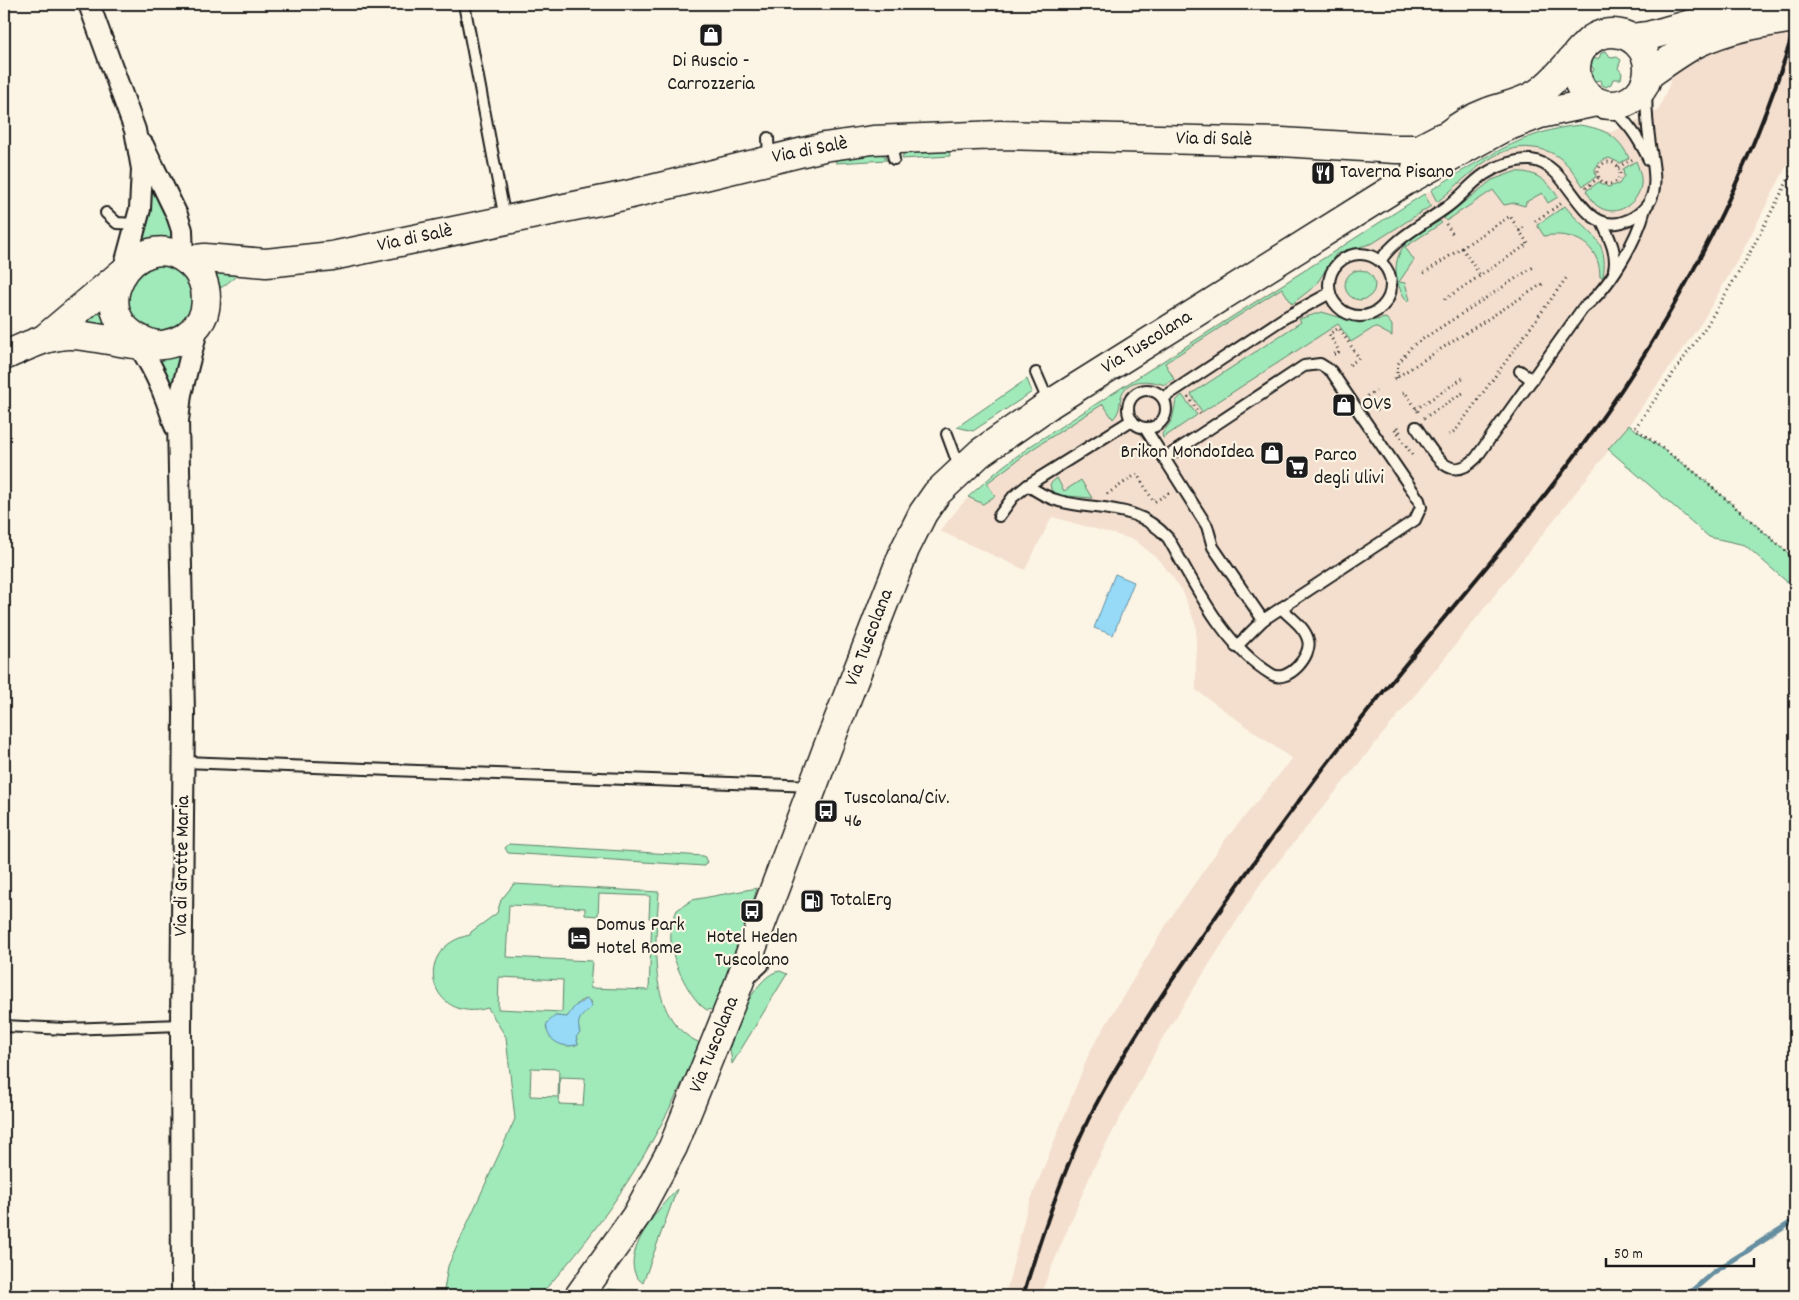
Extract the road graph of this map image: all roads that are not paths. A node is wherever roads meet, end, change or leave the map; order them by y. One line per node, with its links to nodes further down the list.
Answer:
1 (89, 4): 8 (street)
2 (464, 4): 14 (lane)
3 (1777, 15): 4 (main road); 6 (main road)
4 (1632, 38): 5 (main road); 6 (main road)
5 (1581, 49): 7 (main road); 9 (main road, Via Tuscolana)
6 (1648, 78): 7 (main road); 10 (lane)
7 (1602, 104): 10 (lane); 11 (main road, Via Tuscolana)
8 (135, 130): 16 (street); 17 (street)
9 (1442, 137): 11 (main road, Via Tuscolana); 14 (main road, Via di Salè)
10 (1654, 173): 12 (lane)
11 (1404, 182): 30 (main road, Via Tuscolana)
12 (1645, 209): 15 (lane); 19 (lane)
13 (106, 214): 16 (lane)
14 (505, 220): 17 (main road, Via di Salè)
15 (1602, 222): 18 (lane); 19 (lane)
16 (136, 224): 20 (street)
17 (192, 259): 20 (main road); 22 (main road)
18 (1380, 262): 21 (lane); 21 (lane)
19 (1614, 271): 28 (lane)
20 (122, 273): 23 (main road); 24 (main road)
21 (1330, 294): 29 (lane)
22 (198, 326): 24 (main road); 35 (street, Via di Grotte Maria)
23 (44, 339): 24 (main road); 25 (main road)
24 (141, 341): 35 (street, Via di Grotte Maria)
25 (4, 356)
26 (1520, 371): 28 (lane)
27 (1036, 373): 30 (lane)
28 (1532, 380): 32 (lane)
29 (1163, 398): 31 (lane); 33 (lane)
30 (1050, 404): 37 (main road, Via Tuscolana)
31 (1132, 420): 33 (lane); 38 (lane)
32 (1416, 427)
33 (1144, 428): 36 (lane)
34 (947, 434): 37 (lane)
35 (178, 435): 43 (street, Via di Grotte Maria)
36 (1165, 458): 40 (lane); 41 (lane)
37 (960, 470): 44 (main road, Via Tuscolana)
38 (1028, 485): 39 (lane); 42 (lane)
39 (998, 516)
40 (1282, 608): 41 (lane); 42 (lane)
41 (1263, 620): 42 (lane)
42 (1236, 647)
43 (184, 762): 44 (lane); 47 (street, Via di Grotte Maria)
44 (812, 799): 46 (main road, Via Tuscolana)
45 (763, 966): 46 (lane)
46 (736, 991): 50 (main road, Via Tuscolana)
47 (181, 1025): 48 (lane); 49 (street, Via di Grotte Maria)
48 (4, 1026)
49 (182, 1296)
50 (579, 1296)

